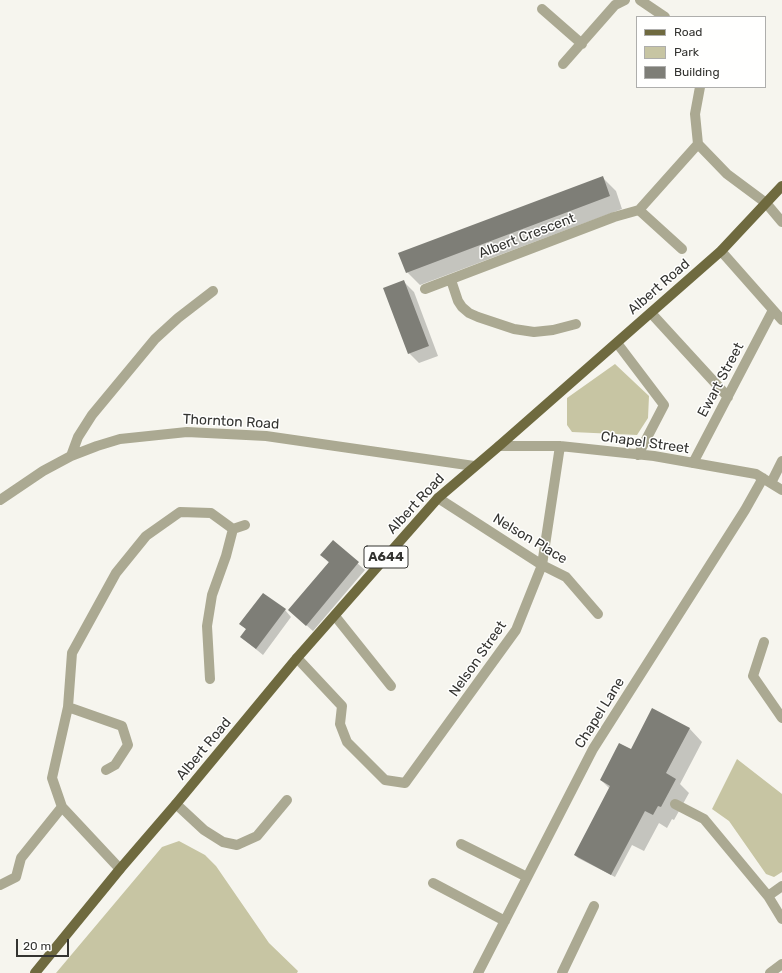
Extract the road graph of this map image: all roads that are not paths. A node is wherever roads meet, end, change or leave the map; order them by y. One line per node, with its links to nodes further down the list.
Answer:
1 (625, 0): 5 (street)
2 (640, 0): 4 (street)
3 (542, 9): 5 (street)
4 (664, 16)
5 (582, 44): 6 (street)
6 (563, 64)
7 (700, 88): 8 (street)
8 (698, 144): 10 (street); 11 (street)
9 (782, 186): 10 (main road, Albert Road / A644)
10 (766, 203): 12 (street); 14 (main road, Albert Road / A644)
11 (639, 210): 13 (street); 15 (street, Albert Crescent)
12 (782, 222)
13 (682, 249)
14 (721, 251): 18 (street); 19 (main road, Albert Road / A644)
15 (451, 280): 16 (street, Albert Crescent); 21 (street)
16 (425, 289)
17 (213, 291): 27 (street)
18 (773, 310): 20 (street); 23 (street, Ewart Street)
19 (651, 313): 22 (main road, Albert Road / A644); 23 (street)
20 (782, 320)
21 (576, 324)
22 (617, 343): 24 (main road, Albert Road / A644); 26 (street)
23 (728, 397): 29 (street, Ewart Street)
24 (499, 446): 25 (street, Chapel Street); 30 (main road, Albert Road / A644)
25 (560, 446): 26 (street, Chapel Street); 37 (street, Nelson Street)
26 (638, 454): 29 (street, Chapel Street)
27 (71, 456): 30 (street, Thornton Road); 34 (street, Thornton Road)
28 (782, 461): 31 (street, Chapel Lane)
29 (693, 463): 31 (street, Chapel Street)
30 (474, 466): 33 (main road, Albert Road / A644)
31 (767, 481): 32 (street, Chapel Street); 53 (street, Chapel Lane)
32 (782, 490)
33 (438, 498): 37 (street, Nelson Place); 39 (main road, Albert Road / A644)
34 (0, 500)
35 (246, 525): 36 (street)
36 (233, 529): 42 (street); 44 (street)
37 (542, 565): 38 (street, Nelson Place); 41 (street, Nelson Street)
38 (598, 614)
39 (335, 616): 41 (main road, Albert Road / A644); 43 (street)
40 (764, 642): 45 (street)
41 (297, 658): 48 (main road, Albert Road / A644)
42 (210, 679)
43 (391, 686)
44 (68, 707): 46 (street); 50 (street)
45 (781, 717)
46 (106, 770)
47 (287, 800): 48 (street)
48 (176, 804): 52 (main road, Albert Road / A644)
49 (675, 804): 57 (street)
50 (62, 807): 52 (street); 55 (street)
51 (461, 844): 53 (street)
52 (120, 869): 62 (main road, Albert Road / A644)
53 (528, 877): 60 (street, Chapel Lane)
54 (433, 883): 60 (street)
55 (0, 885)
56 (782, 886): 57 (street)
57 (768, 896): 59 (street)
58 (594, 906): 64 (street)
59 (782, 920)
60 (505, 921): 63 (street, Chapel Lane)
61 (782, 964): 65 (street)
62 (35, 973)
63 (478, 973)
64 (562, 973)
65 (770, 973)

